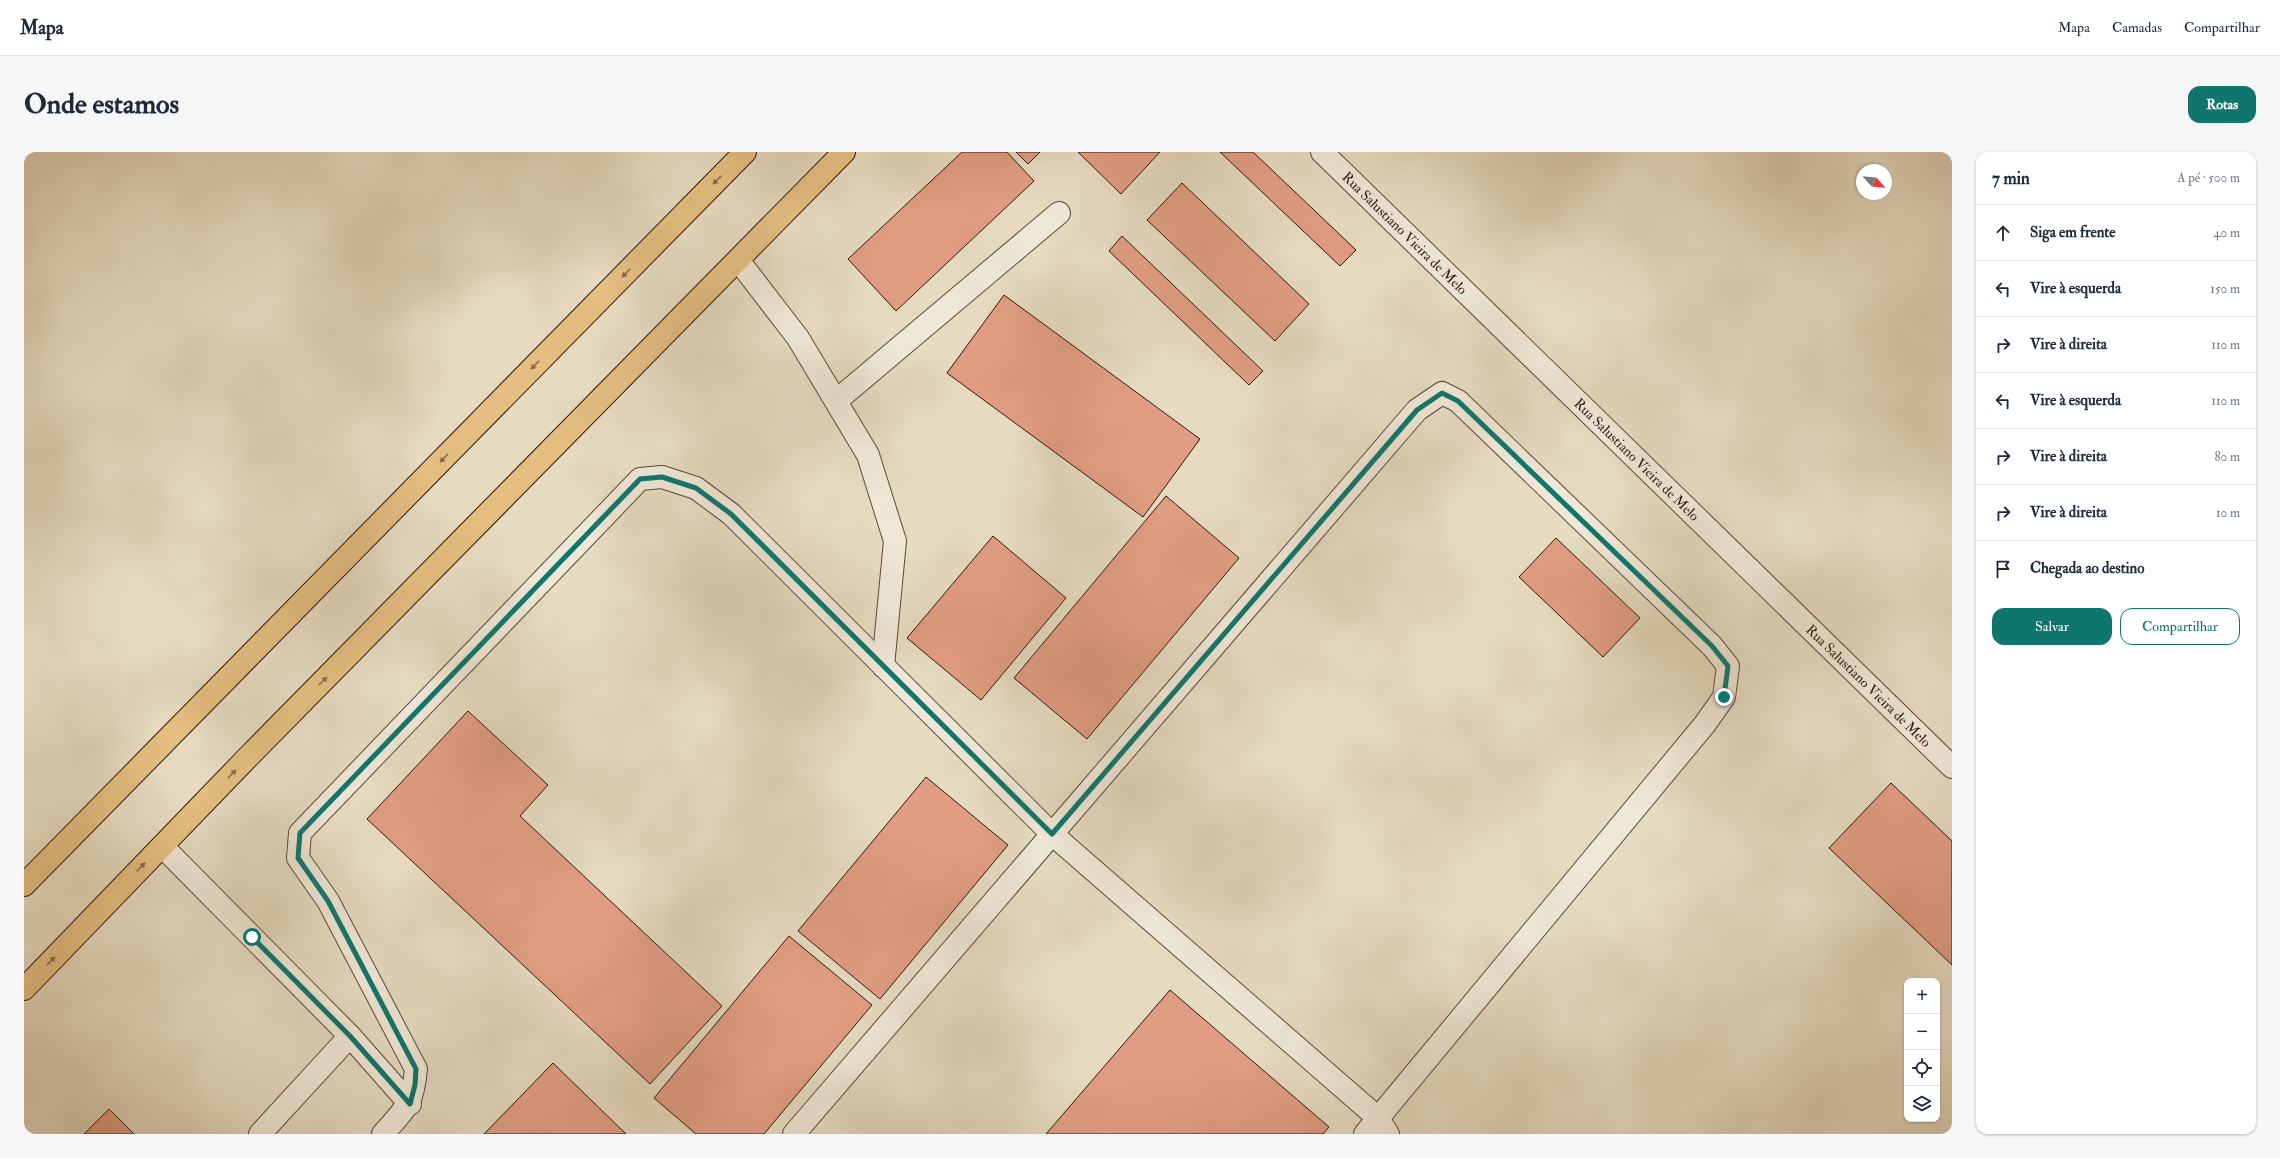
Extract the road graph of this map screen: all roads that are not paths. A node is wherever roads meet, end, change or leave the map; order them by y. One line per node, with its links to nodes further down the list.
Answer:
1 (744, 152): 11 (highway, one-way to 11)
2 (844, 152): 5 (highway)
3 (1322, 152): 8 (street, Rua Salustiano Vieira de Melo)
4 (1059, 213): 6 (street)
5 (738, 260): 6 (street); 10 (highway, one-way to 5)
6 (836, 401): 7 (street)
7 (883, 666): 9 (street); 14 (street)
8 (1952, 767)
9 (1052, 834): 15 (street); 15 (street); 18 (street)
10 (162, 846): 12 (highway, one-way to 10); 13 (street)
11 (24, 885)
12 (24, 989)
13 (350, 1036): 14 (street); 16 (street)
14 (410, 1104): 17 (street)
15 (1377, 1129)
16 (260, 1134)
17 (382, 1134)
18 (794, 1134)

